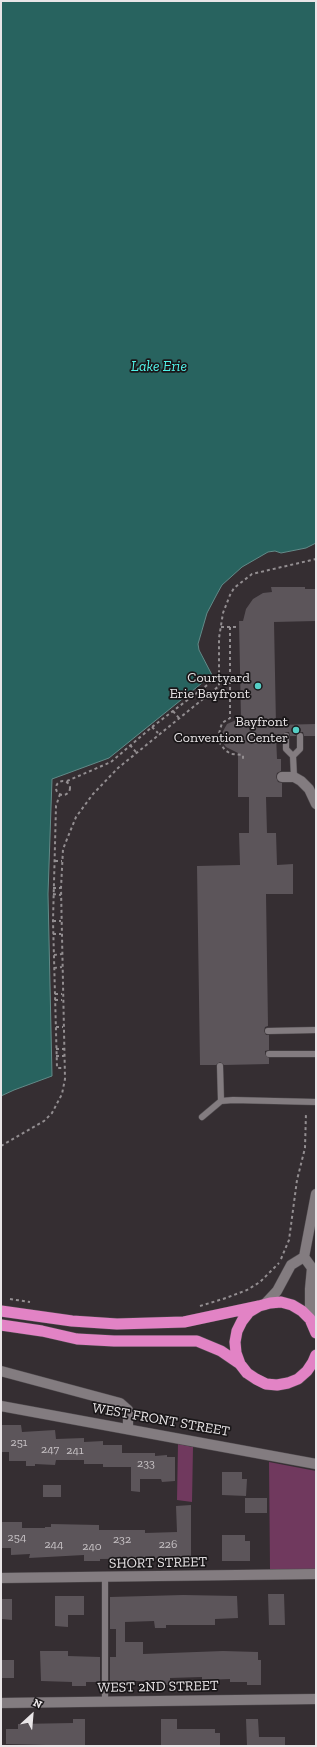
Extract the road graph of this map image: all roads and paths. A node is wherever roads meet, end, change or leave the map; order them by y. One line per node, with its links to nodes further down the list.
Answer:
1 (316, 558): 2 (path)
2 (220, 627): 3 (path); 5 (path)
3 (230, 627): 4 (path); 17 (path)
4 (238, 627)
5 (219, 676): 6 (path); 7 (path)
6 (198, 691): 7 (path); 8 (path)
7 (204, 698): 9 (path)
8 (173, 711): 9 (path); 10 (path)
9 (179, 718): 11 (path)
10 (152, 727): 11 (path); 14 (path)
11 (158, 734): 15 (path)
12 (286, 736): 16 (lane)
13 (300, 736): 16 (lane)
14 (130, 745): 15 (path); 20 (path)
15 (136, 752): 24 (path)
16 (293, 756): 19 (lane)
17 (243, 760)
18 (282, 777): 19 (street)
19 (294, 777): 22 (street)
20 (67, 781): 21 (path); 21 (path)
21 (60, 794): 23 (path)
22 (316, 804)
23 (55, 861): 24 (path); 25 (path)
24 (62, 862): 26 (path)
25 (53, 888): 26 (path); 27 (path)
26 (61, 888): 28 (path)
27 (53, 894): 28 (path); 30 (path)
28 (61, 895): 29 (path)
29 (61, 921): 30 (path); 32 (path)
30 (53, 922): 31 (path)
31 (54, 934): 32 (path); 34 (path)
32 (61, 934): 33 (path)
33 (62, 954): 34 (path); 36 (path)
34 (54, 955): 35 (path)
35 (54, 968): 36 (path); 37 (path)
36 (62, 968): 38 (path)
37 (55, 994): 38 (path); 39 (path)
38 (62, 994): 40 (path)
39 (55, 1000): 40 (path); 41 (path)
40 (62, 1000): 42 (path)
41 (56, 1027): 42 (path); 45 (path)
42 (63, 1027): 46 (path)
43 (316, 1030): 44 (lane)
44 (268, 1031)
45 (56, 1049): 46 (path); 49 (path)
46 (64, 1049): 50 (path)
47 (269, 1054): 48 (lane)
48 (316, 1054)
49 (56, 1056): 50 (path); 52 (path)
50 (64, 1056): 52 (path)
51 (220, 1066): 53 (lane)
52 (64, 1068): 57 (path)
53 (221, 1101): 54 (lane); 56 (lane)
54 (316, 1102)
55 (306, 1113): 63 (path)
56 (202, 1117)
57 (1, 1146)
58 (316, 1194): 59 (street)
59 (304, 1257): 62 (street); 65 (street)
60 (7, 1299): 61 (path)
61 (32, 1303)
62 (261, 1305): 64 (highway); 65 (highway); 69 (highway)
63 (194, 1307)
64 (1, 1311)
65 (310, 1319): 67 (highway)
66 (1, 1325): 69 (highway)
67 (316, 1333)
68 (316, 1355): 69 (highway)
69 (240, 1364)
70 (1, 1372): 72 (street)
71 (1, 1406): 72 (street, WEST FRONT STREET)
72 (128, 1428): 73 (street, WEST FRONT STREET)
73 (316, 1464)
74 (316, 1574): 76 (street, SHORT STREET)
75 (1, 1578): 76 (street, SHORT STREET)
76 (105, 1578): 78 (lane)
77 (316, 1699): 78 (street, WEST 2ND STREET)
78 (105, 1702): 79 (street, WEST 2ND STREET)
79 (1, 1703)

